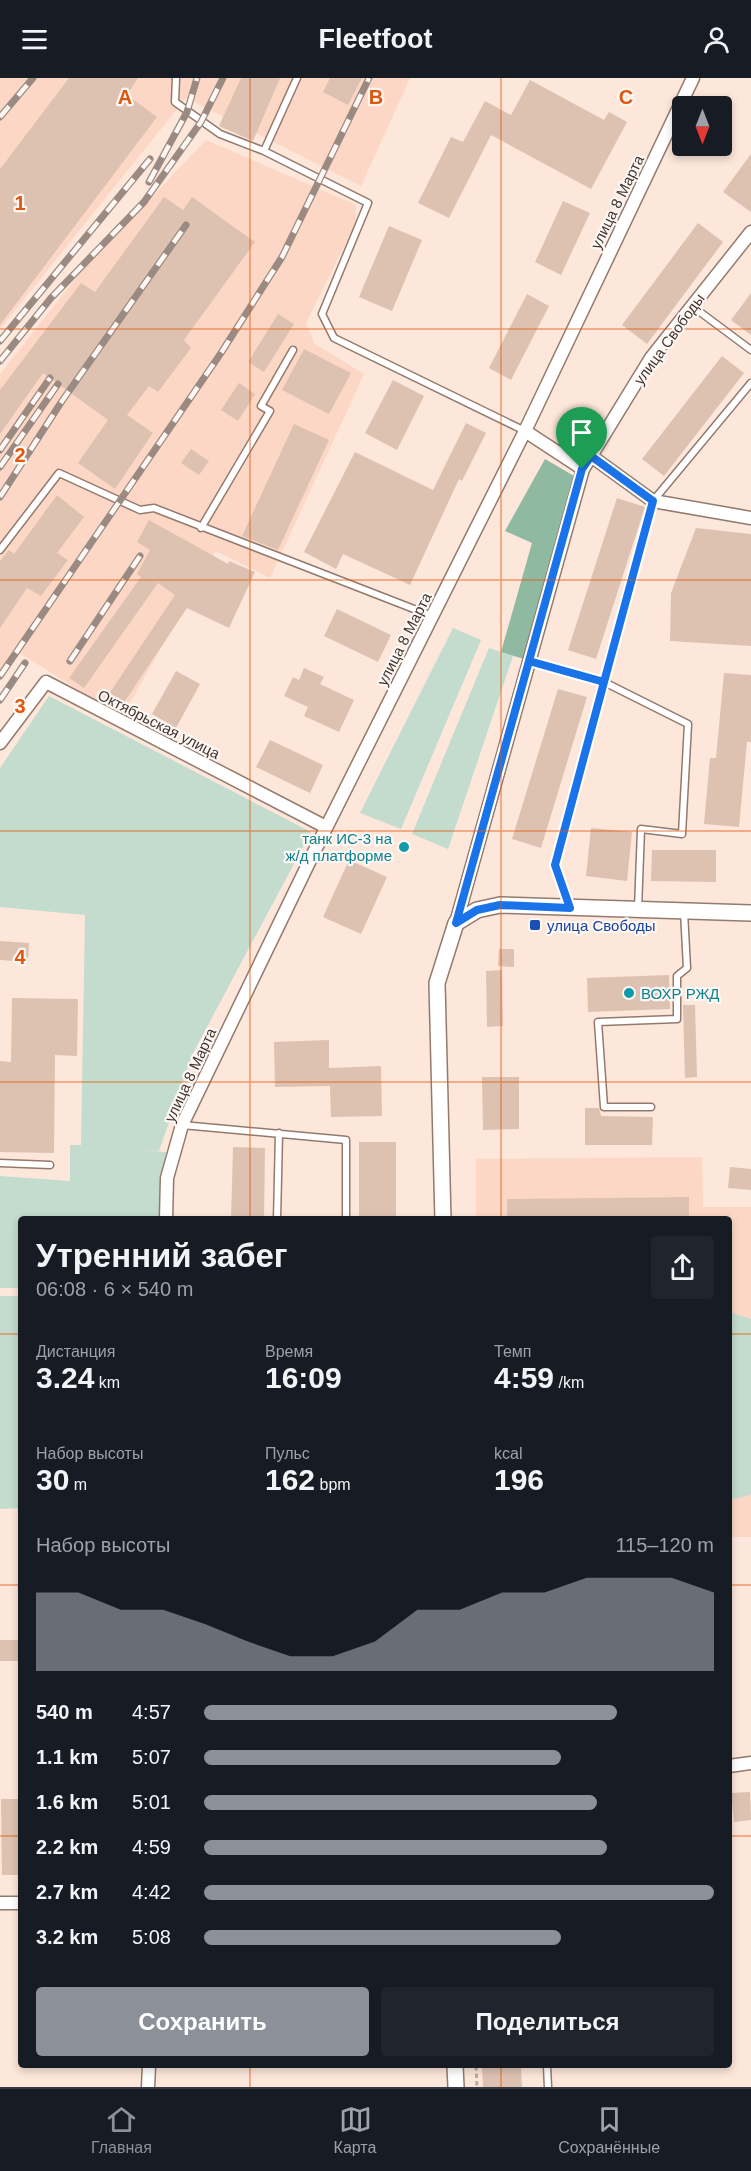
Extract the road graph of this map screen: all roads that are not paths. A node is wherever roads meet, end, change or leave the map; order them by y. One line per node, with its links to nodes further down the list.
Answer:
1 (176, 78): 4 (lane)
2 (297, 78): 4 (lane)
3 (693, 78): 10 (street, улица 8 Марта)
4 (264, 151): 10 (lane)
5 (751, 232): 6 (street, улица Свободы)
6 (692, 306): 8 (lane); 11 (street, улица Свободы)
7 (293, 350): 15 (lane)
8 (751, 350)
9 (751, 383): 13 (lane)
10 (525, 431): 12 (street); 17 (street, улица 8 Марта)
11 (591, 456): 12 (street, улица Свободы); 13 (street)
12 (582, 469): 18 (street, улица Свободы)
13 (653, 501): 14 (street); 19 (lane)
14 (751, 518)
15 (201, 528): 16 (lane); 17 (lane)
16 (0, 550)
17 (432, 616): 21 (street, улица 8 Марта)
18 (529, 661): 19 (lane); 26 (street, улица Свободы)
19 (604, 682): 22 (lane); 23 (lane)
20 (0, 743): 21 (street, Октябрьская улица)
21 (326, 827): 28 (street, улица 8 Марта)
22 (570, 908): 23 (street); 26 (street)
23 (638, 910): 24 (street)
24 (684, 911): 25 (street); 27 (lane)
25 (751, 914)
26 (456, 923): 35 (street, улица Свободы)
27 (651, 1107)
28 (182, 1125): 29 (lane); 32 (street, улица 8 Марта)
29 (279, 1133): 33 (lane); 34 (lane)
30 (0, 1163): 31 (lane)
31 (50, 1165)
32 (166, 1216)
33 (277, 1216)
34 (346, 1216)
35 (443, 1216)
36 (751, 1763): 37 (street)
37 (732, 1766)
38 (0, 1903): 39 (street)
39 (18, 1903)
40 (149, 2068): 43 (street)
41 (455, 2068): 44 (street)
42 (548, 2068): 45 (lane)
43 (148, 2087)
44 (456, 2087)
45 (548, 2087)

